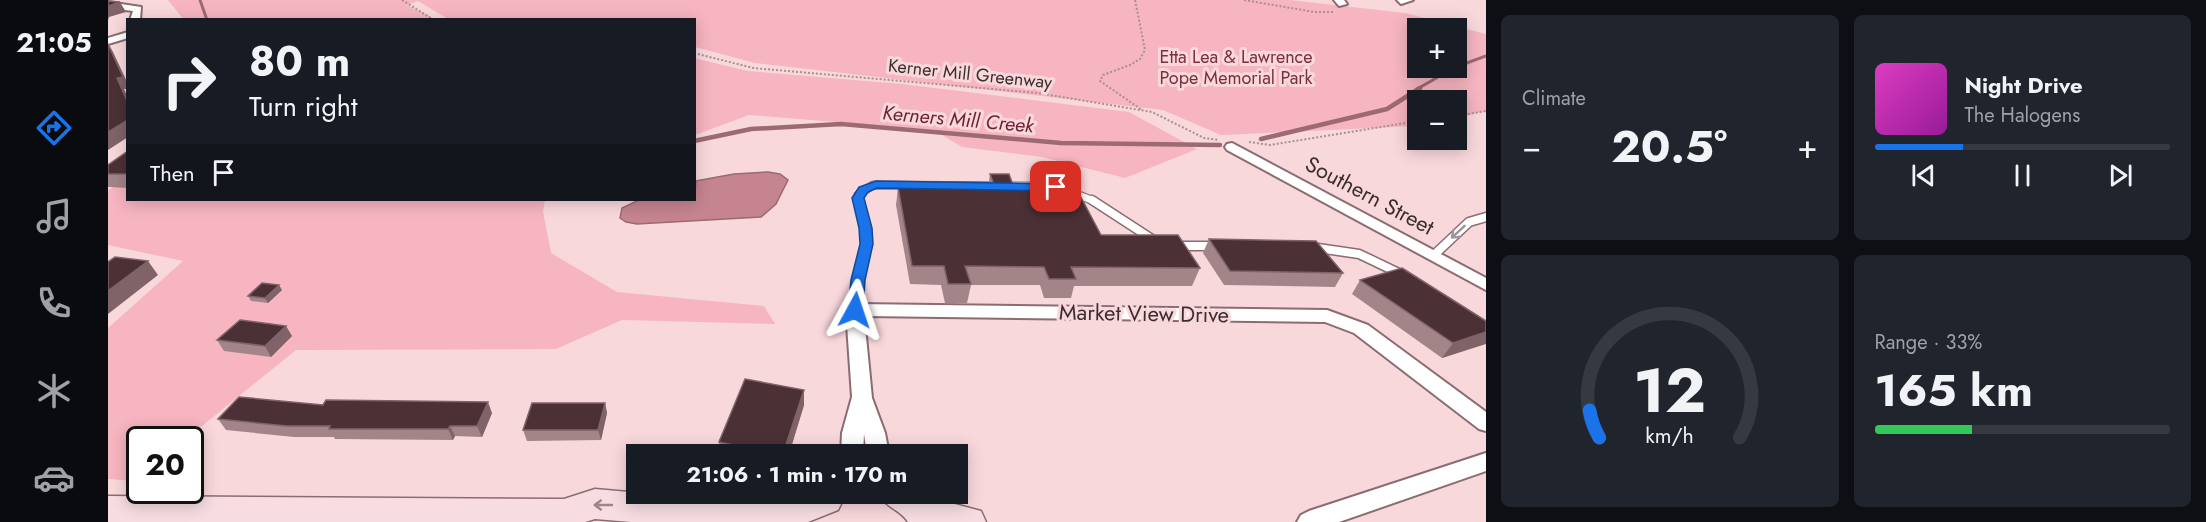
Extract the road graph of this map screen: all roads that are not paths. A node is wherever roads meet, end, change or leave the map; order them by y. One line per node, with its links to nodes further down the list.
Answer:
1 (1408, 0): 2 (street)
2 (1401, 1)
3 (108, 5): 4 (street)
4 (136, 18)
5 (126, 36): 6 (street)
6 (108, 40)
7 (1230, 144): 11 (street, Southern Street)
8 (1486, 216): 11 (lane, one-way to 11)
9 (1223, 246): 14 (lane)
10 (1302, 247): 12 (lane)
11 (1434, 255): 13 (street, Southern Street)
12 (1408, 278)
13 (1486, 285)
14 (855, 310): 15 (street); 16 (street, Market View Drive)
15 (861, 398): 17 (street); 18 (street)
16 (1486, 423)
17 (852, 444)
18 (876, 444)
19 (1486, 462): 26 (street)
20 (911, 504): 25 (main road)
21 (826, 505): 24 (main road, one-way to 24)
22 (108, 511): 23 (main road)
23 (445, 517): 24 (main road)
24 (568, 518)
25 (969, 522)
26 (1309, 522)

